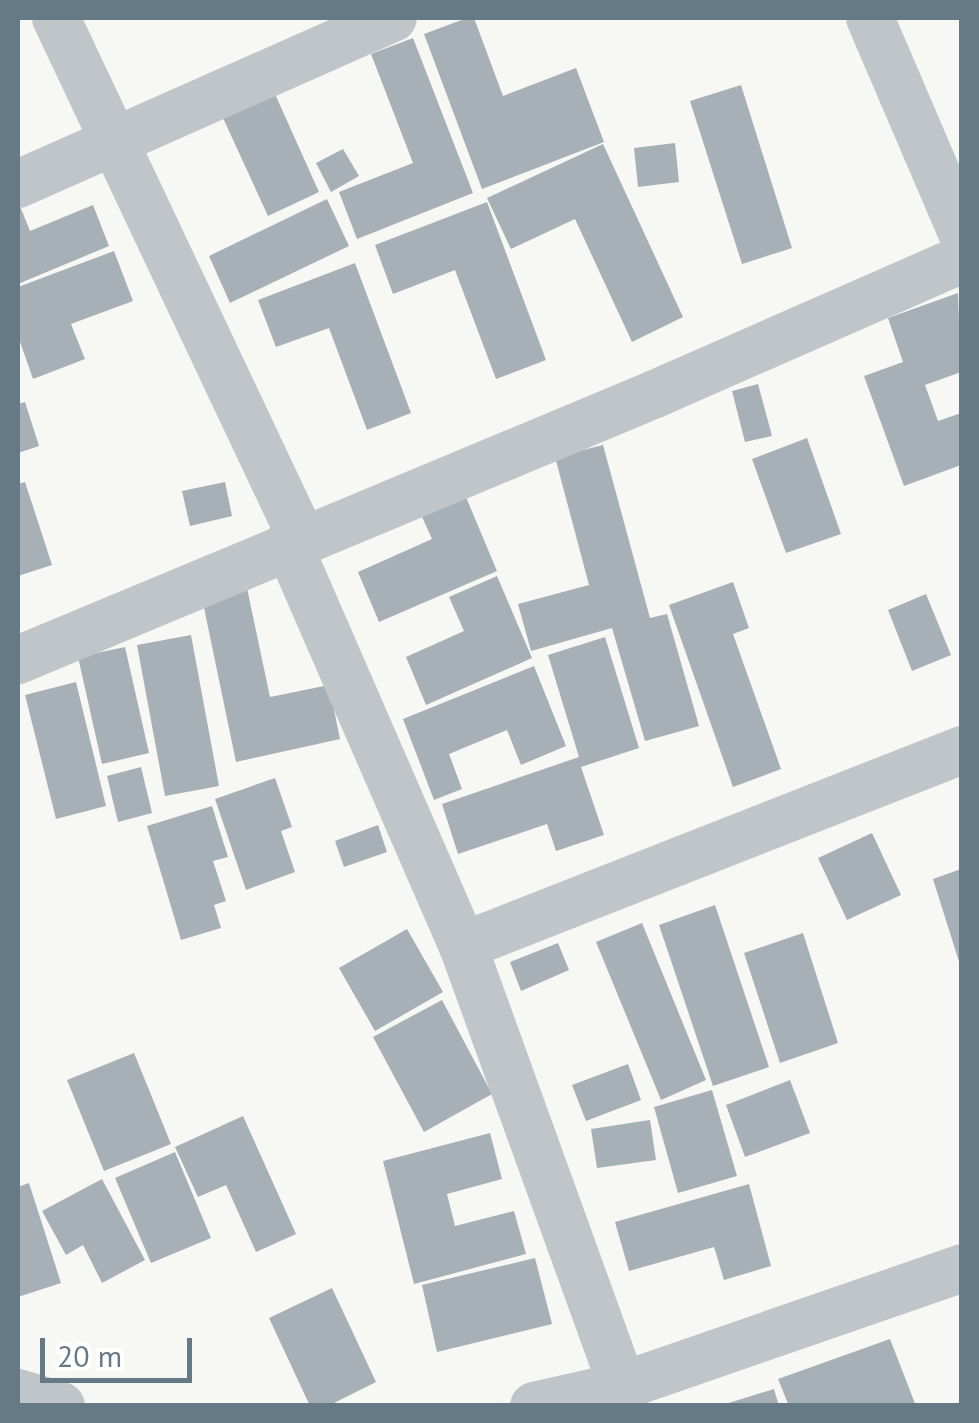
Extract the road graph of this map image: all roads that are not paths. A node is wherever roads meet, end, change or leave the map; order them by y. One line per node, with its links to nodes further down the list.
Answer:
1 (56, 18): 4 (street)
2 (392, 18): 4 (street)
3 (870, 18): 6 (street)
4 (113, 142): 5 (street); 8 (street)
5 (18, 184)
6 (962, 233)
7 (962, 259): 8 (street)
8 (295, 542): 9 (street); 11 (street)
9 (18, 660)
10 (962, 750): 11 (street)
11 (463, 946): 13 (street)
12 (962, 1268): 13 (street)
13 (622, 1386): 16 (street)
14 (18, 1393): 15 (street)
15 (62, 1406)
16 (534, 1406)

